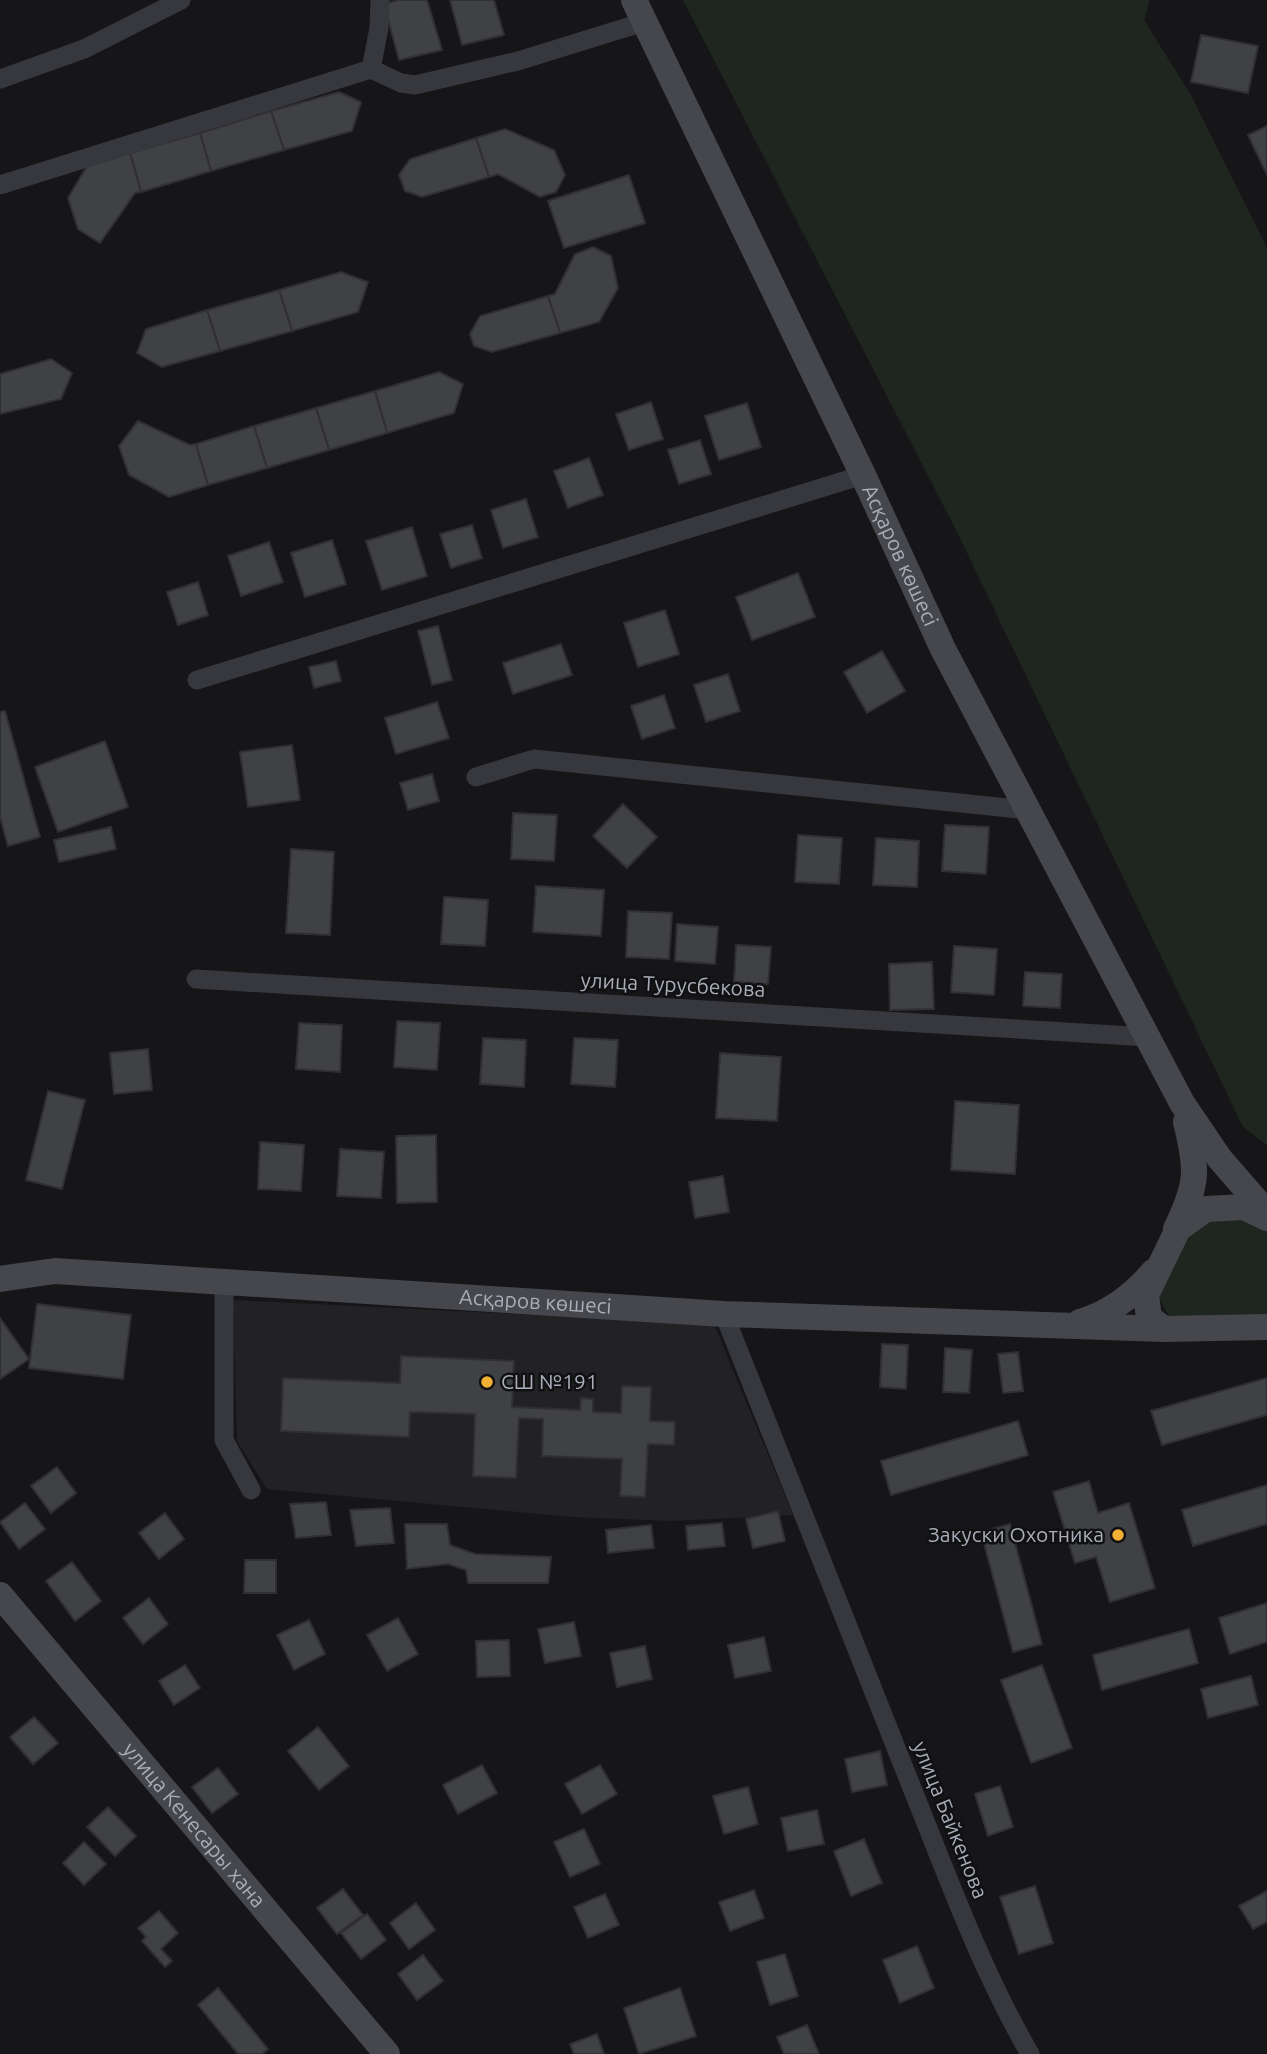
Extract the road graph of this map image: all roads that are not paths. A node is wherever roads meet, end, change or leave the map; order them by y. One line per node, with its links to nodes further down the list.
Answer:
1 (181, 0): 5 (street)
2 (380, 0): 4 (street)
3 (639, 11): 4 (street); 7 (street, Асқаров көшесі)
4 (371, 69): 6 (street)
5 (0, 79)
6 (0, 185)
7 (863, 475): 8 (street); 10 (street, Асқаров көшесі)
8 (197, 680)
9 (476, 777): 10 (street)
10 (1028, 810): 12 (street, Асқаров көшесі)
11 (196, 979): 12 (street, улица Турусбекова)
12 (1147, 1037): 13 (street, Асқаров көшесі)
13 (1182, 1103): 14 (street); 15 (street)
14 (1267, 1215): 15 (street)
15 (1159, 1265): 19 (street); 21 (street)
16 (0, 1279): 17 (street, Асқаров көшесі)
17 (224, 1283): 18 (street, Асқаров көшесі); 22 (street)
18 (724, 1314): 19 (street, Асқаров көшесі); 25 (street, улица Байкенова)
19 (1071, 1324): 21 (street, Асқаров көшесі)
20 (1267, 1327): 21 (street, Асқаров көшесі)
21 (1164, 1329)
22 (251, 1490)
23 (0, 1595): 24 (street, улица Кенесары хана)
24 (387, 2054)
25 (1030, 2054)

